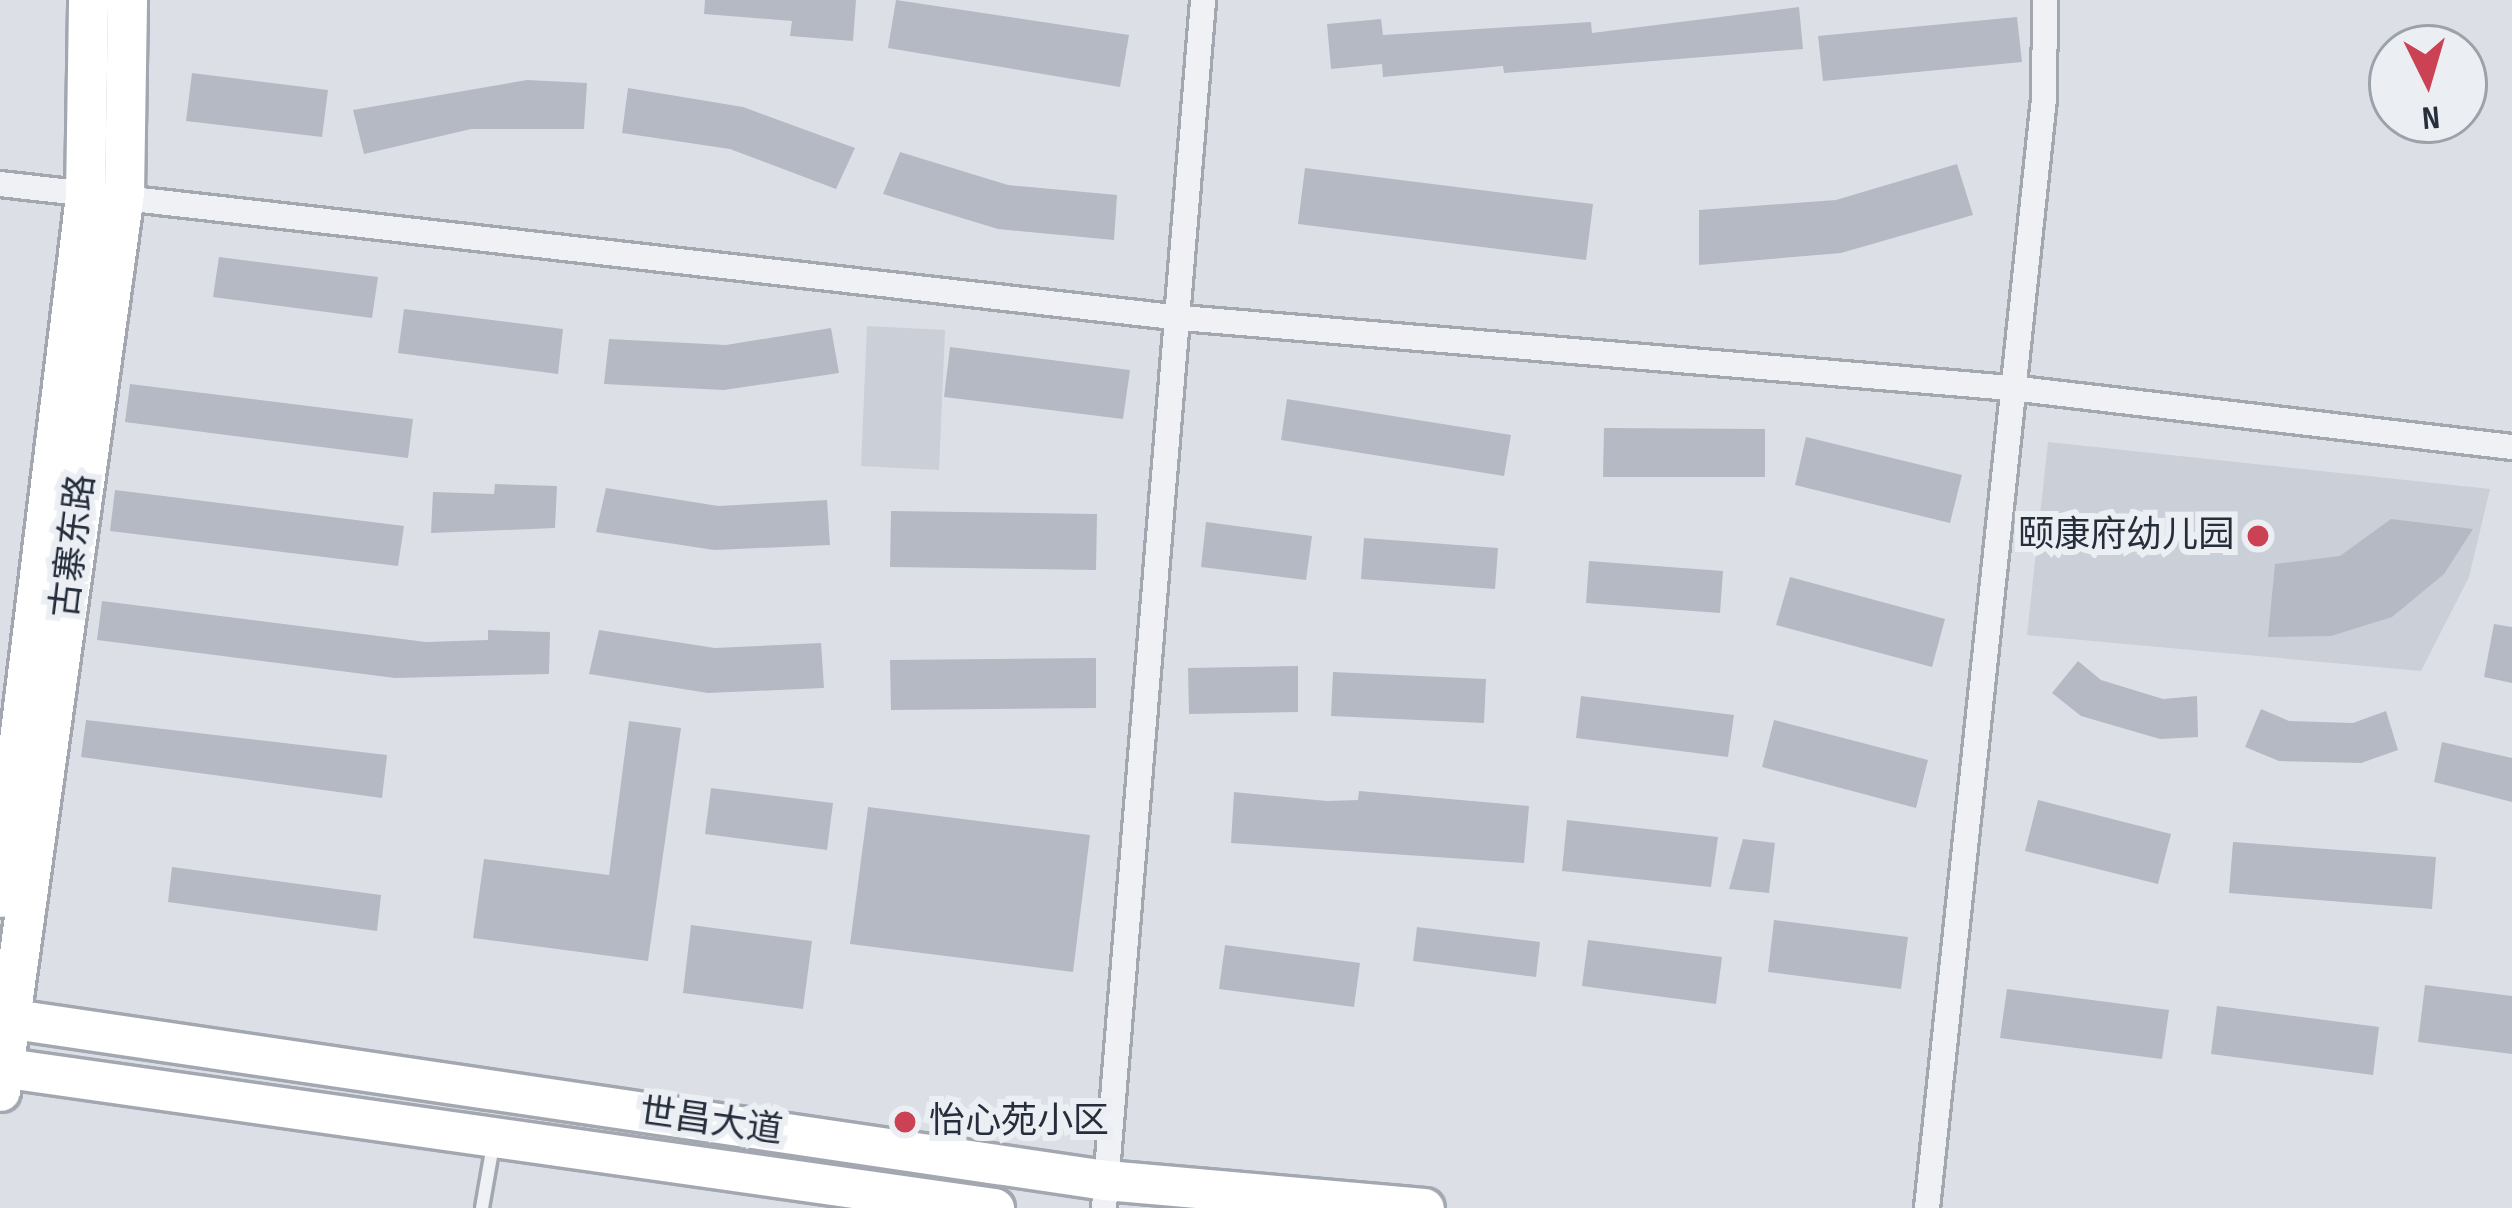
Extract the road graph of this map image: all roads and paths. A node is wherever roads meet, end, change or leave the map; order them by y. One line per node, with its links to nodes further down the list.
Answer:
1 (88, 0): 6 (main road, 古寨东路)
2 (127, 0): 6 (main road, 古寨东路)
3 (1203, 0): 7 (street)
4 (2044, 0): 8 (street)
5 (0, 184): 6 (street)
6 (104, 198): 7 (street); 10 (main road, 古寨东路); 11 (main road, 古寨东路)
7 (1183, 318): 8 (street); 14 (street)
8 (2011, 388): 9 (street); 18 (street)
9 (2512, 447)
10 (0, 896)
11 (6, 1018): 12 (main road, 古寨东路); 14 (main road, 世昌大道)
12 (1, 1076): 13 (main road, 世昌大道)
13 (494, 1138): 15 (lane); 16 (main road, 世昌大道)
14 (1104, 1194): 17 (main road, 世昌大道)
15 (482, 1208)
16 (994, 1208)
17 (1424, 1208)
18 (1927, 1208)

